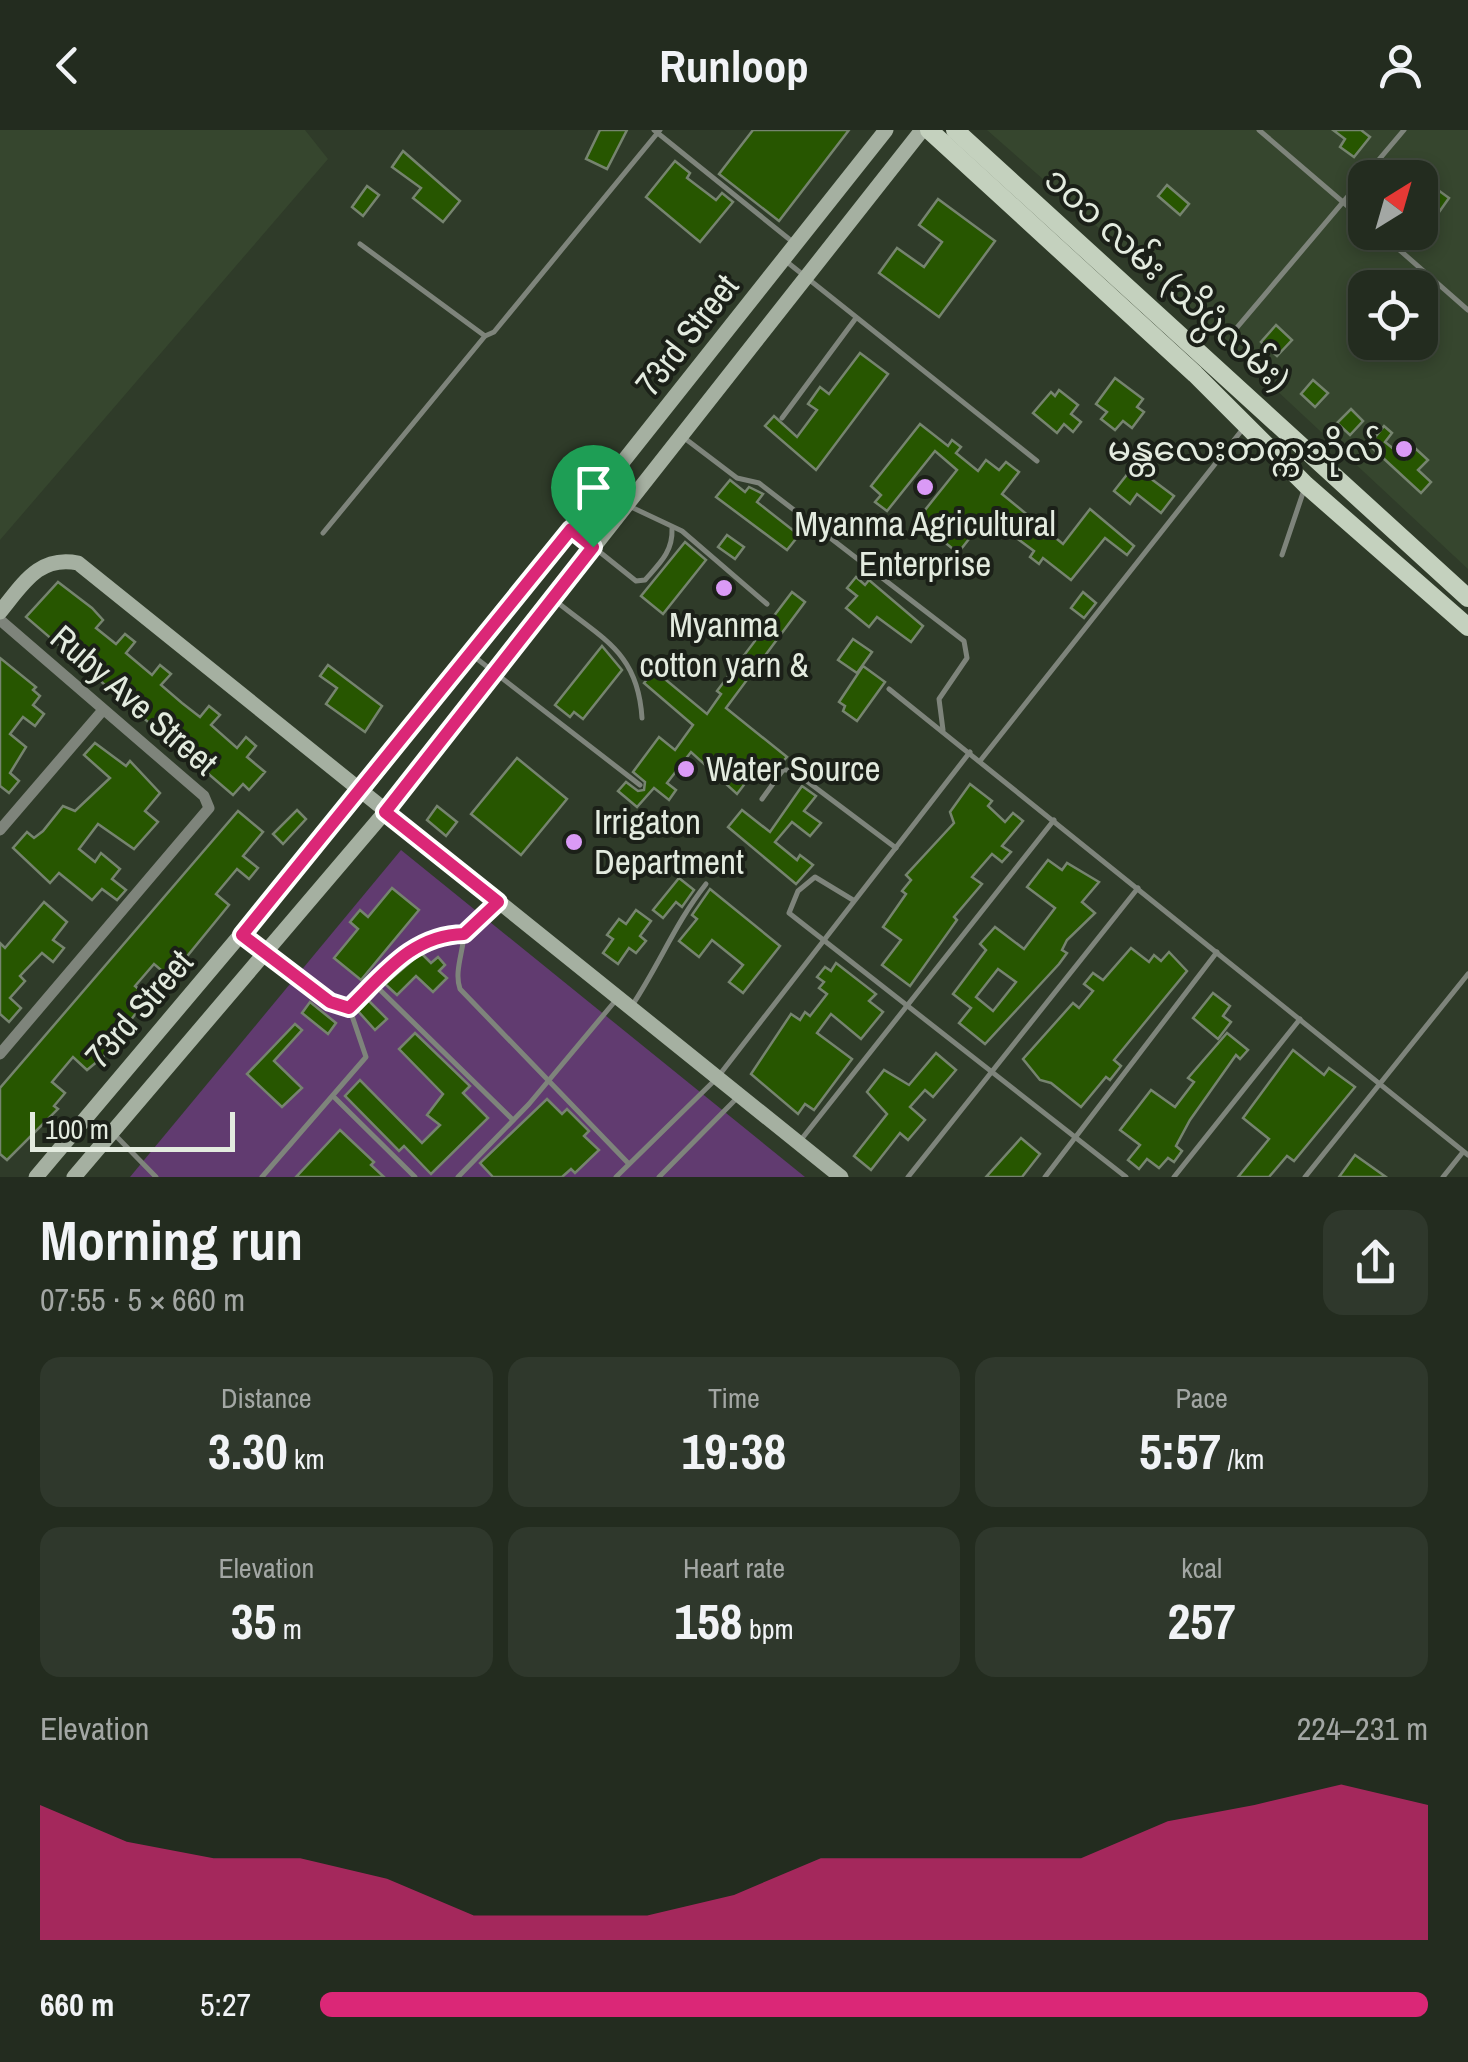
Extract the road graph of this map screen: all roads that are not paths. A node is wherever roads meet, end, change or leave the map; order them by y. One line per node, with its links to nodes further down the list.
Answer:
1 (886, 130): 10 (main road, 73rd Street)
2 (925, 130): 13 (main road); 19 (main road, ၁၀၁ လမ်း (သိပ္ပံလမ်း))
3 (955, 130): 18 (main road, ၁၀၁ လမ်း (သိပ္ပံလမ်း))
4 (1258, 130): 7 (lane)
5 (1404, 130): 7 (lane)
6 (657, 131): 10 (lane); 17 (lane)
7 (1343, 202): 8 (lane); 16 (lane)
8 (1348, 206)
9 (360, 244): 17 (lane)
10 (797, 245): 12 (main road, 73rd Street)
11 (1400, 250): 14 (lane)
12 (784, 260): 13 (lane); 27 (main road, 73rd Street)
13 (804, 278): 15 (lane); 23 (main road)
14 (1468, 310)
15 (856, 318): 21 (lane); 24 (lane)
16 (1234, 331)
17 (485, 336): 29 (lane)
18 (1208, 360): 19 (main road); 20 (main road, ၁၀၁ လမ်း (သိပ္ပံလမ်း))
19 (1195, 374): 22 (main road, ၁၀၁ လမ်း (သိပ္ပံလမ်း))
20 (1261, 408): 22 (lane); 31 (main road, ၁၀၁ လမ်း (သိပ္ပံလမ်း))
21 (782, 418)
22 (1246, 424): 25 (main road, ၁၀၁ လမ်း (သိပ္ပံလမ်း)); 47 (lane)
23 (681, 435): 26 (main road); 45 (lane)
24 (1037, 461)
25 (1306, 484): 32 (lane); 33 (main road, ၁၀၁ လမ်း (သိပ္ပံလမ်း))
26 (626, 505): 28 (lane); 30 (main road)
27 (571, 529): 30 (lane); 40 (main road, 73rd Street)
28 (672, 530): 30 (lane); 36 (lane)
29 (324, 533)
30 (593, 547): 34 (main road)
31 (1411, 547): 33 (lane); 35 (main road, ၁၀၁ လမ်း (သိပ္ပံလမ်း))
32 (1282, 555)
33 (1397, 564): 39 (main road, ၁၀၁ လမ်း (သိပ္ပံလမ်း))
34 (553, 598): 41 (main road); 44 (lane)
35 (1468, 598)
36 (767, 604)
37 (0, 612): 49 (main road)
38 (0, 620): 43 (street, Ruby Ave Street)
39 (1468, 626)
40 (471, 654): 41 (lane); 49 (main road, 73rd Street)
41 (494, 672): 48 (lane); 51 (main road)
42 (889, 689): 45 (lane)
43 (103, 710): 53 (street); 70 (street, Ruby Ave Street)
44 (642, 718)
45 (944, 732): 46 (lane)
46 (970, 752): 47 (lane); 54 (lane)
47 (980, 761): 52 (lane)
48 (640, 785)
49 (362, 792): 51 (main road); 60 (main road, 73rd Street)
50 (762, 799): 54 (lane)
51 (385, 812): 58 (main road); 63 (main road)
52 (1054, 820): 56 (lane); 67 (lane)
53 (0, 830)
54 (896, 848): 57 (lane)
55 (706, 884): 66 (lane)
56 (1138, 888): 62 (lane); 71 (lane)
57 (853, 900): 61 (lane); 61 (lane)
58 (498, 902): 59 (lane); 66 (main road)
59 (464, 934): 65 (lane); 73 (lane)
60 (242, 935): 63 (main road); 84 (main road, 73rd Street)
61 (826, 938): 67 (lane); 72 (lane)
62 (1217, 952): 69 (lane); 79 (lane)
63 (264, 955): 68 (lane); 78 (main road)
64 (1468, 974): 74 (lane)
65 (374, 984): 68 (lane); 77 (lane)
66 (624, 1003): 72 (main road); 73 (lane)
67 (909, 1005): 71 (lane); 80 (lane)
68 (349, 1008): 76 (lane)
69 (1300, 1019): 74 (lane); 96 (lane)
70 (0, 1054)
71 (991, 1070): 79 (lane); 93 (lane)
72 (717, 1078): 75 (main road); 82 (lane)
73 (550, 1079): 77 (lane); 82 (lane)
74 (1379, 1083): 81 (lane); 97 (lane)
75 (739, 1096): 80 (main road); 91 (lane)
76 (335, 1098): 87 (lane); 88 (lane)
77 (513, 1120): 89 (lane)
78 (113, 1133): 85 (main road); 86 (lane)
79 (1076, 1137): 94 (lane); 95 (lane)
80 (798, 1143): 83 (main road)
81 (1466, 1153): 98 (lane)
82 (628, 1162): 90 (lane)
83 (821, 1171): 92 (main road)
84 (36, 1177)
85 (74, 1177)
86 (156, 1177)
87 (262, 1177)
88 (414, 1177)
89 (458, 1177)
90 (616, 1177)
91 (660, 1177)
92 (840, 1177)
93 (908, 1177)
94 (1045, 1177)
95 (1126, 1177)
96 (1174, 1177)
97 (1305, 1177)
98 (1444, 1177)

